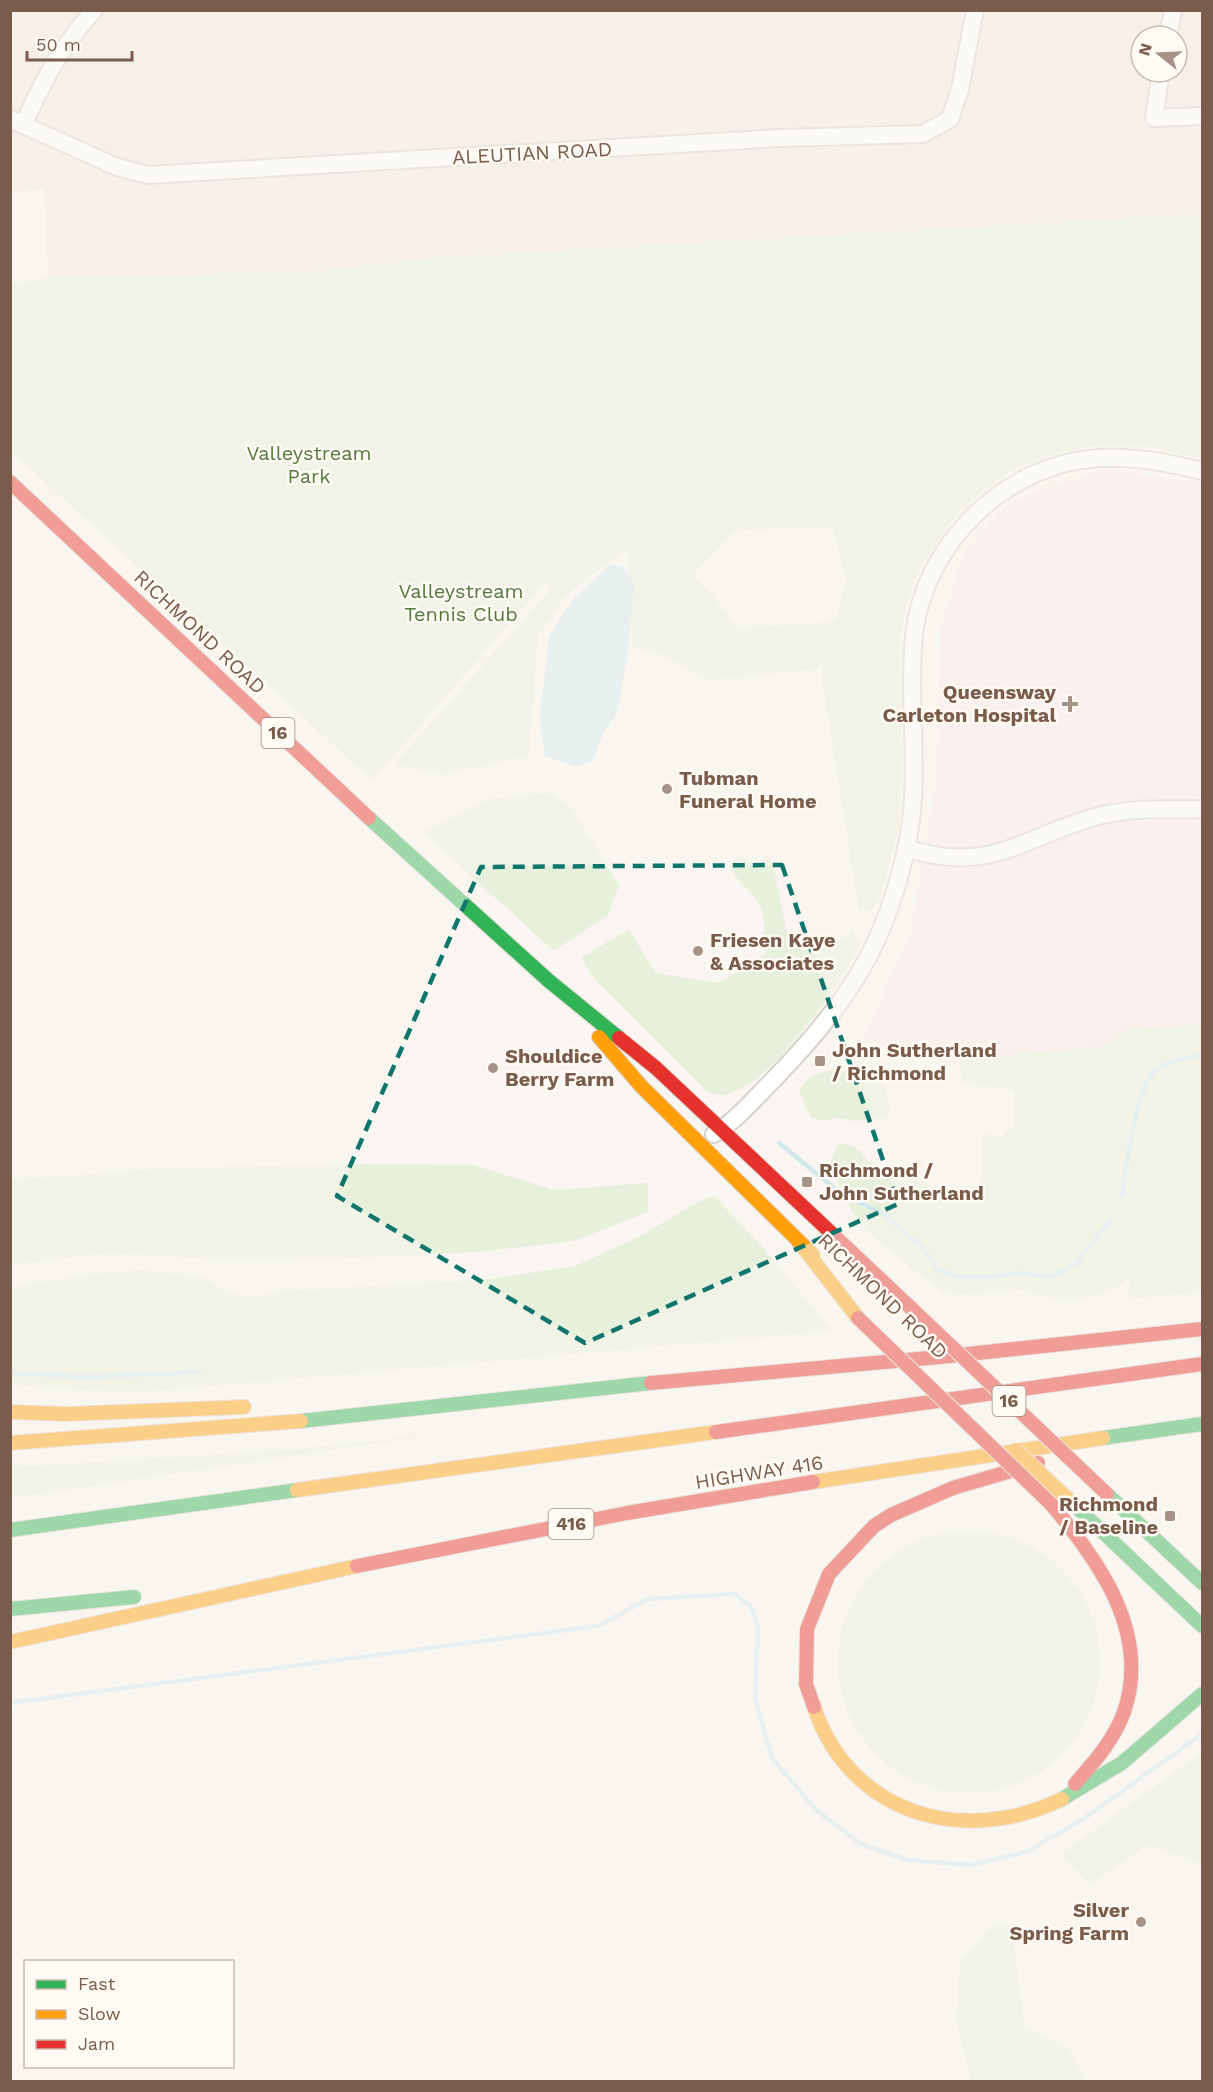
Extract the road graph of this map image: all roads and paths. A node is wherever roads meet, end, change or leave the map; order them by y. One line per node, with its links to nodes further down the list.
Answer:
1 (94, 10): 5 (street)
2 (975, 10): 5 (street, ALEUTIAN ROAD)
3 (1159, 84): 4 (street)
4 (1203, 116)
5 (17, 122)
6 (1203, 471): 9 (street)
7 (10, 482): 10 (main road, RICHMOND ROAD / 16)
8 (1203, 809): 9 (street)
9 (906, 848): 11 (street)
10 (549, 981): 11 (main road, RICHMOND ROAD / 16); 12 (main road, RICHMOND ROAD / 16)
11 (722, 1129): 12 (street); 23 (main road, RICHMOND ROAD / 16, bridge)
12 (701, 1142): 13 (main road, RICHMOND ROAD / 16)
13 (799, 1242): 31 (main road, RICHMOND ROAD / 16, bridge); 34 (main road, bridge)
14 (1203, 1329): 16 (main road)
15 (1203, 1364): 24 (main road)
16 (616, 1386): 17 (main road); 22 (main road)
17 (366, 1400)
18 (263, 1406): 19 (main road)
19 (10, 1412)
20 (1203, 1424): 21 (main road, HIGHWAY 416 / 416)
21 (1127, 1436): 26 (main road, HIGHWAY 416 / 416); 34 (main road)
22 (10, 1443)
23 (1125, 1511): 25 (main road); 27 (main road, RICHMOND ROAD / 16)
24 (10, 1530)
25 (1203, 1563)
26 (325, 1572): 28 (main road); 32 (main road)
27 (1203, 1583)
28 (177, 1591)
29 (154, 1594): 30 (main road)
30 (10, 1609)
31 (1203, 1626)
32 (10, 1641)
33 (1203, 1694): 34 (main road)
34 (1049, 1804)

